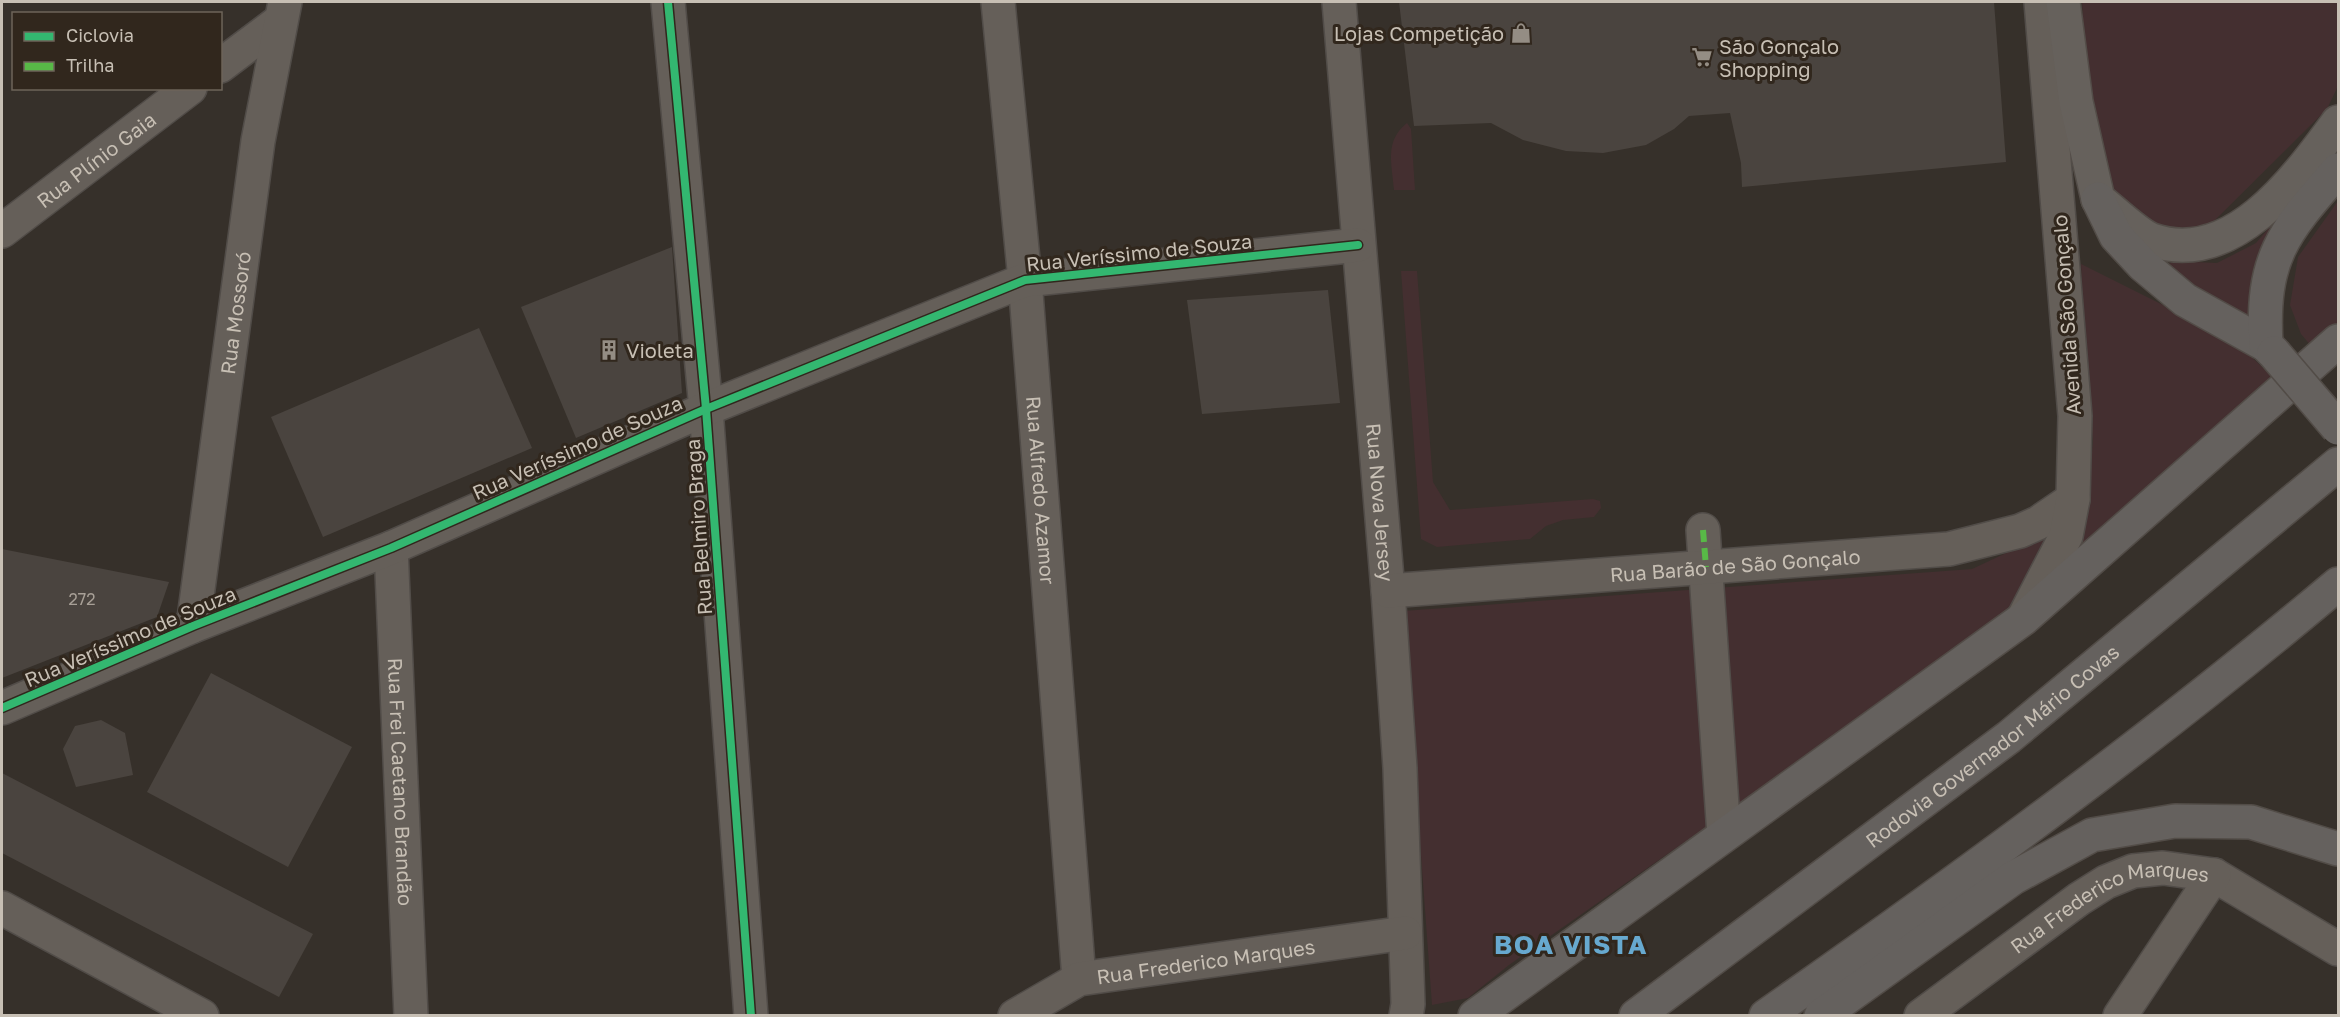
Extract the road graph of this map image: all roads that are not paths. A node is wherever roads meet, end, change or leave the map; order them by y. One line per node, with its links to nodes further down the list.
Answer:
1 (669, 2): 17 (street, Rua Belmiro Braga)
2 (998, 2): 14 (street, Rua Alfredo Azamor)
3 (1339, 2): 13 (street, Rua Nova Jersey)
4 (2041, 2): 20 (street, Avenida São Gonçalo)
5 (2063, 2): 11 (main road)
6 (282, 11): 7 (street); 27 (street, Rua Mossoró)
7 (222, 64)
8 (187, 90): 12 (street, Rua Plínio Gaia)
9 (2338, 122): 11 (main road)
10 (2338, 170): 16 (highway)
11 (2098, 199): 16 (highway)
12 (2, 231)
13 (1358, 245): 14 (street, Rua Veríssimo de Souza); 25 (street, Rua Nova Jersey)
14 (1025, 280): 17 (street, Rua Veríssimo de Souza); 35 (street, Rua Alfredo Azamor)
15 (2338, 341): 26 (highway)
16 (2270, 349): 18 (highway, bridge)
17 (706, 409): 22 (street, Rua Veríssimo de Souza); 39 (street, Rua Belmiro Braga)
18 (2338, 428)
19 (2338, 464): 42 (highway, Rodovia Governador Mário Covas)
20 (2073, 500): 23 (street, Rua Barão de São Gonçalo); 26 (street, Avenida São Gonçalo)
21 (1703, 530): 23 (street)
22 (391, 548): 27 (street, Rua Veríssimo de Souza); 38 (street, Rua Frei Caetano Brandão)
23 (1706, 567): 25 (street, Rua Barão de São Gonçalo); 29 (street)
24 (2338, 584): 43 (highway)
25 (1388, 591): 33 (street, Rua Nova Jersey)
26 (2023, 619): 29 (highway)
27 (193, 626): 28 (street, Rua Veríssimo de Souza)
28 (2, 708)
29 (1724, 835): 41 (highway)
30 (2338, 849): 44 (highway)
31 (2214, 875): 34 (street, Rua Frederico Marques); 45 (street, Rua Frederico Marques); 46 (street)
32 (2, 908): 37 (street)
33 (1405, 933): 35 (street, Rua Frederico Marques); 36 (street, Rua Nova Jersey)
34 (2338, 948)
35 (1079, 979): 40 (street, Rua Frederico Marques)
36 (1412, 1012)
37 (202, 1016)
38 (411, 1016)
39 (751, 1016)
40 (1015, 1016)
41 (1475, 1016)
42 (1636, 1016)
43 (1766, 1016)
44 (1821, 1016)
45 (1921, 1016)
46 (2120, 1016)

